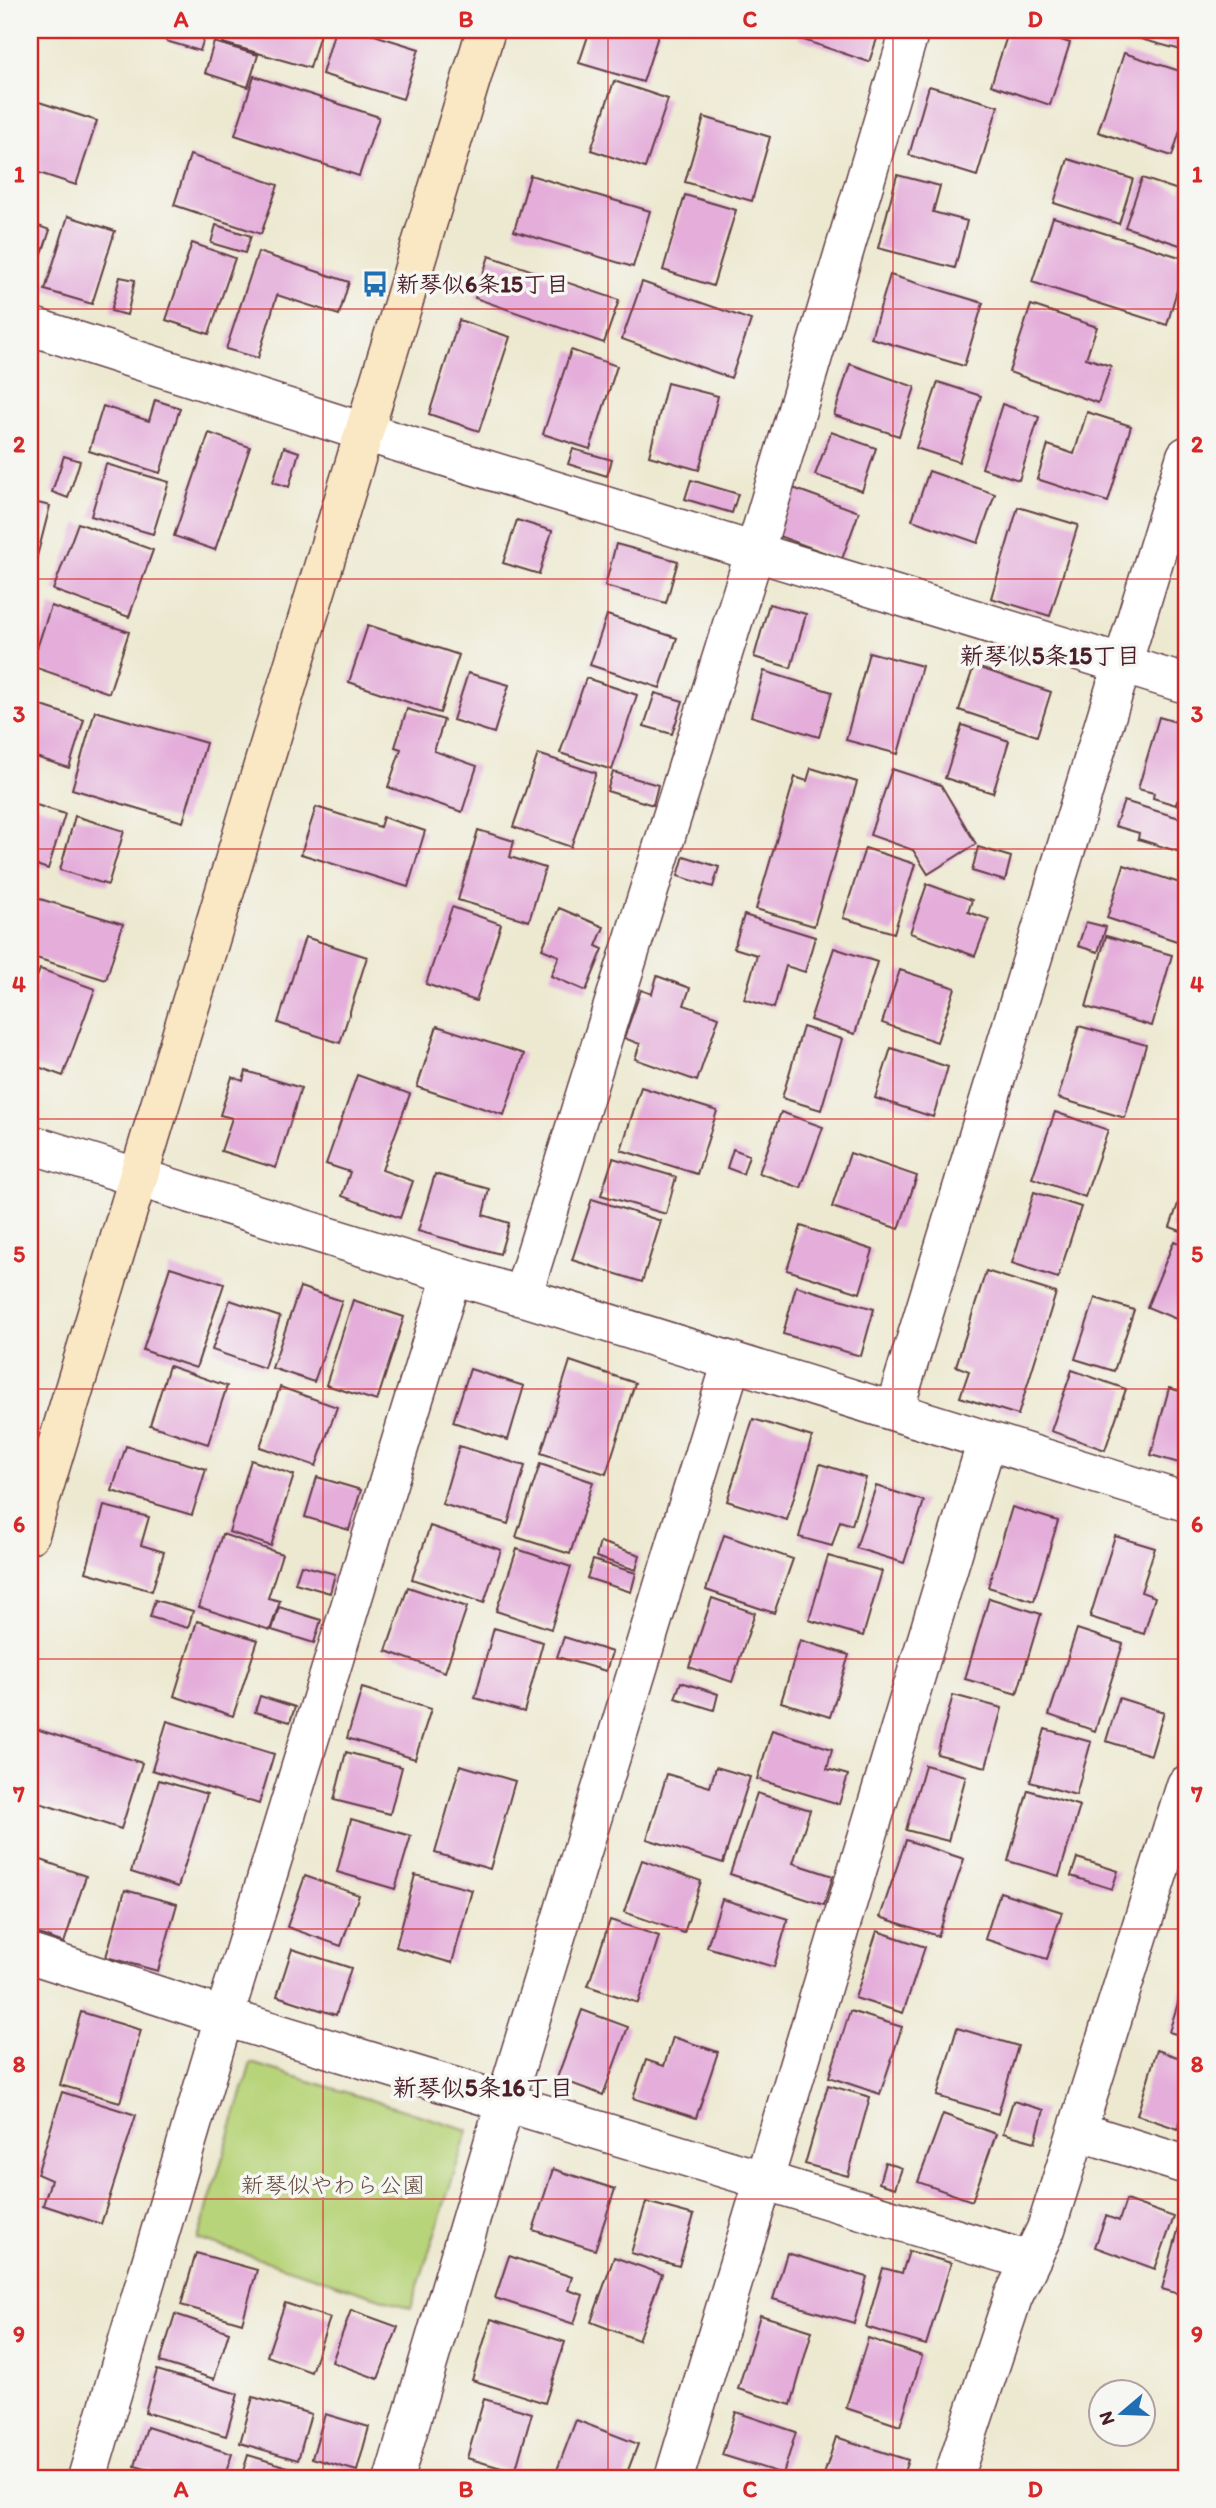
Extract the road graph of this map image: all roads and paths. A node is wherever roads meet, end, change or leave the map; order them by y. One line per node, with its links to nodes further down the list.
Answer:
1 (485, 30): 4 (street)
2 (910, 30): 6 (street)
3 (30, 326): 4 (street)
4 (364, 432): 6 (street); 10 (street)
5 (1186, 456): 7 (street)
6 (755, 551): 7 (street); 12 (street)
7 (1124, 664): 8 (street); 14 (street)
8 (1186, 684)
9 (30, 1144): 10 (street)
10 (138, 1178): 11 (street); 17 (street)
11 (452, 1275): 12 (street); 20 (street)
12 (522, 1297): 13 (street)
13 (732, 1361): 14 (street); 21 (street)
14 (894, 1411): 15 (street)
15 (987, 1440): 16 (street); 24 (street)
16 (1186, 1502)
17 (30, 1534)
18 (1186, 1785): 22 (street)
19 (30, 1954): 20 (street)
20 (224, 2017): 21 (street); 26 (street)
21 (505, 2103): 24 (street); 27 (street)
22 (1078, 2132): 23 (street); 25 (street)
23 (1186, 2165)
24 (764, 2182): 25 (street); 28 (street)
25 (1030, 2262): 29 (street)
26 (87, 2478)
27 (394, 2478)
28 (674, 2478)
29 (953, 2478)

